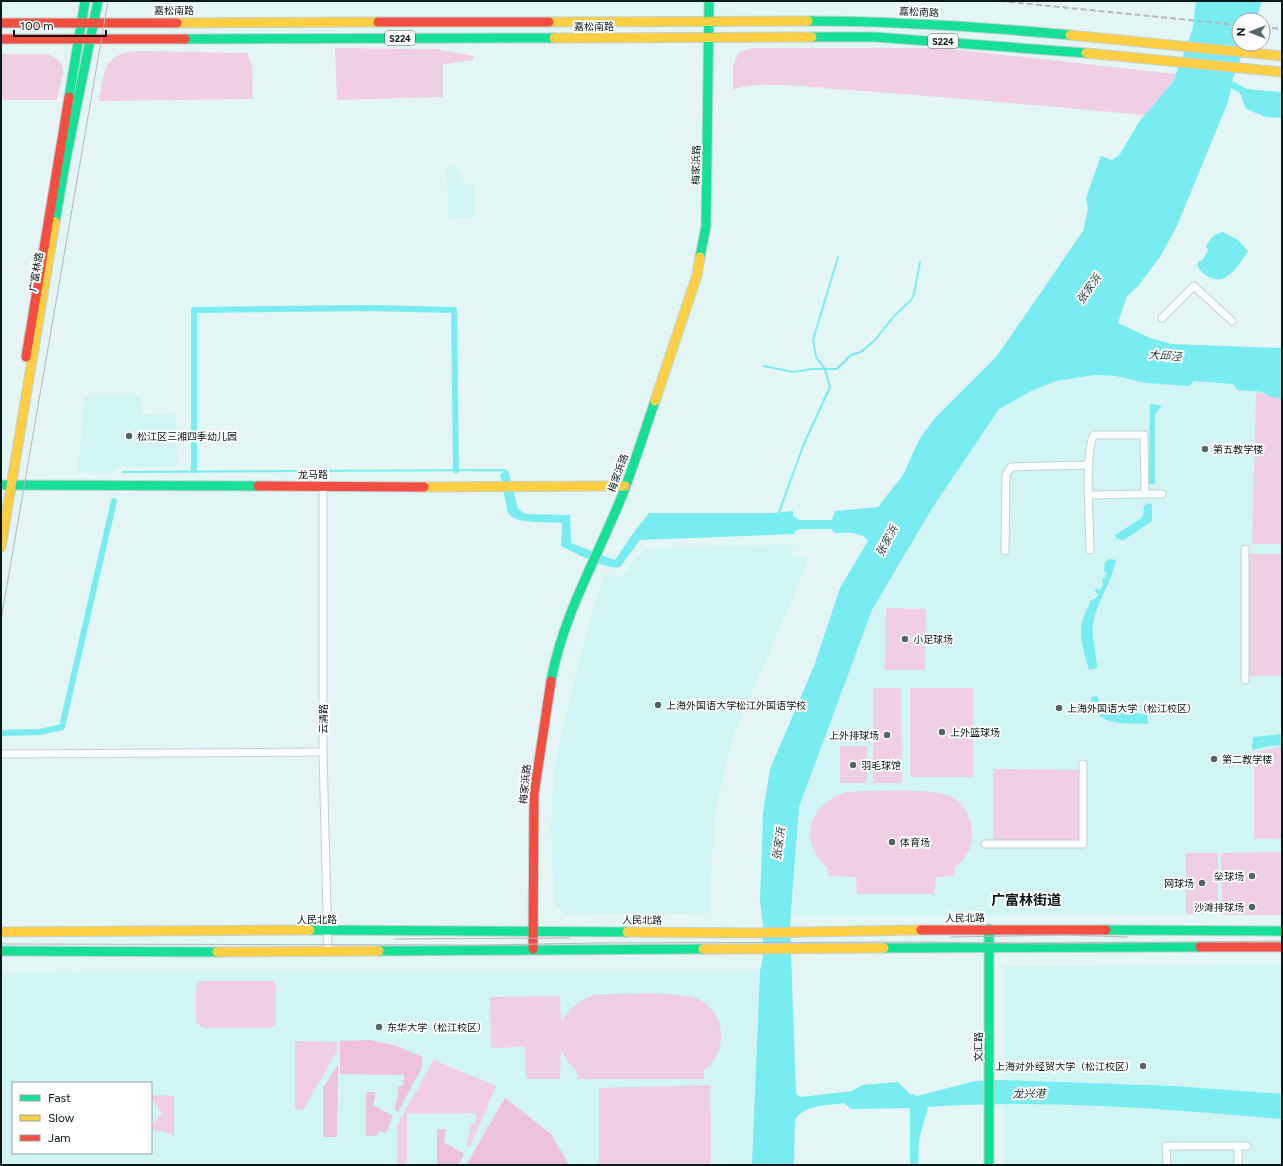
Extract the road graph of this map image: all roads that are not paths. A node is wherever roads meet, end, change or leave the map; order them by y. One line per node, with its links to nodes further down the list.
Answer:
1 (85, 1): 5 (main road, 广富林路)
2 (98, 1): 6 (main road, 广富林路)
3 (709, 1): 4 (main road, 梅家浜路)
4 (709, 21): 6 (main road, 嘉松南路 / S224); 8 (main road, 梅家浜路); 12 (main road, 嘉松南路 / S224)
5 (81, 22): 6 (main road, 嘉松南路 / S224); 7 (main road, 嘉松南路 / S224); 9 (main road, 广富林路)
6 (95, 22): 10 (main road, 广富林路)
7 (1, 23)
8 (709, 37): 10 (main road, 嘉松南路 / S224); 13 (main road, 嘉松南路 / S224); 19 (main road, 梅家浜路)
9 (78, 38): 10 (main road, 嘉松南路 / S224); 11 (main road, 嘉松南路 / S224); 17 (main road, 广富林路)
10 (91, 38): 17 (main road, 广富林路)
11 (1, 39)
12 (1282, 56)
13 (1282, 72)
14 (1162, 318): 15 (street)
15 (1232, 321)
16 (1089, 465): 20 (street); 22 (street); 27 (street)
17 (6, 485): 18 (main road, 龙马路); 23 (main road, 广富林路); 24 (main road, 广富林路)
18 (323, 485): 19 (main road, 龙马路); 29 (street, 云清路)
19 (625, 486): 35 (main road, 梅家浜路)
20 (1145, 494): 21 (street); 22 (street)
21 (1162, 494)
22 (1090, 495): 26 (street)
23 (1, 509)
24 (1, 548)
25 (1245, 549): 28 (street)
26 (1090, 550)
27 (1005, 551)
28 (1245, 680)
29 (323, 752): 30 (street); 34 (street, 云清路)
30 (1, 754)
31 (1083, 764): 32 (street)
32 (985, 844)
33 (989, 929): 35 (main road, 人民北路); 36 (main road, 人民北路); 39 (main road, 文汇路)
34 (328, 930): 35 (main road, 人民北路); 37 (main road, 人民北路); 42 (street, 云清路)
35 (533, 930): 40 (main road, 梅家浜路)
36 (1282, 930)
37 (1, 932)
38 (1282, 947): 39 (main road)
39 (989, 948): 40 (main road); 45 (main road, 文汇路)
40 (533, 949): 42 (main road)
41 (1, 950): 42 (main road)
42 (328, 952)
43 (1238, 1146): 44 (street); 46 (street); 47 (street)
44 (1247, 1146)
45 (989, 1165)
46 (1166, 1165)
47 (1238, 1165)

